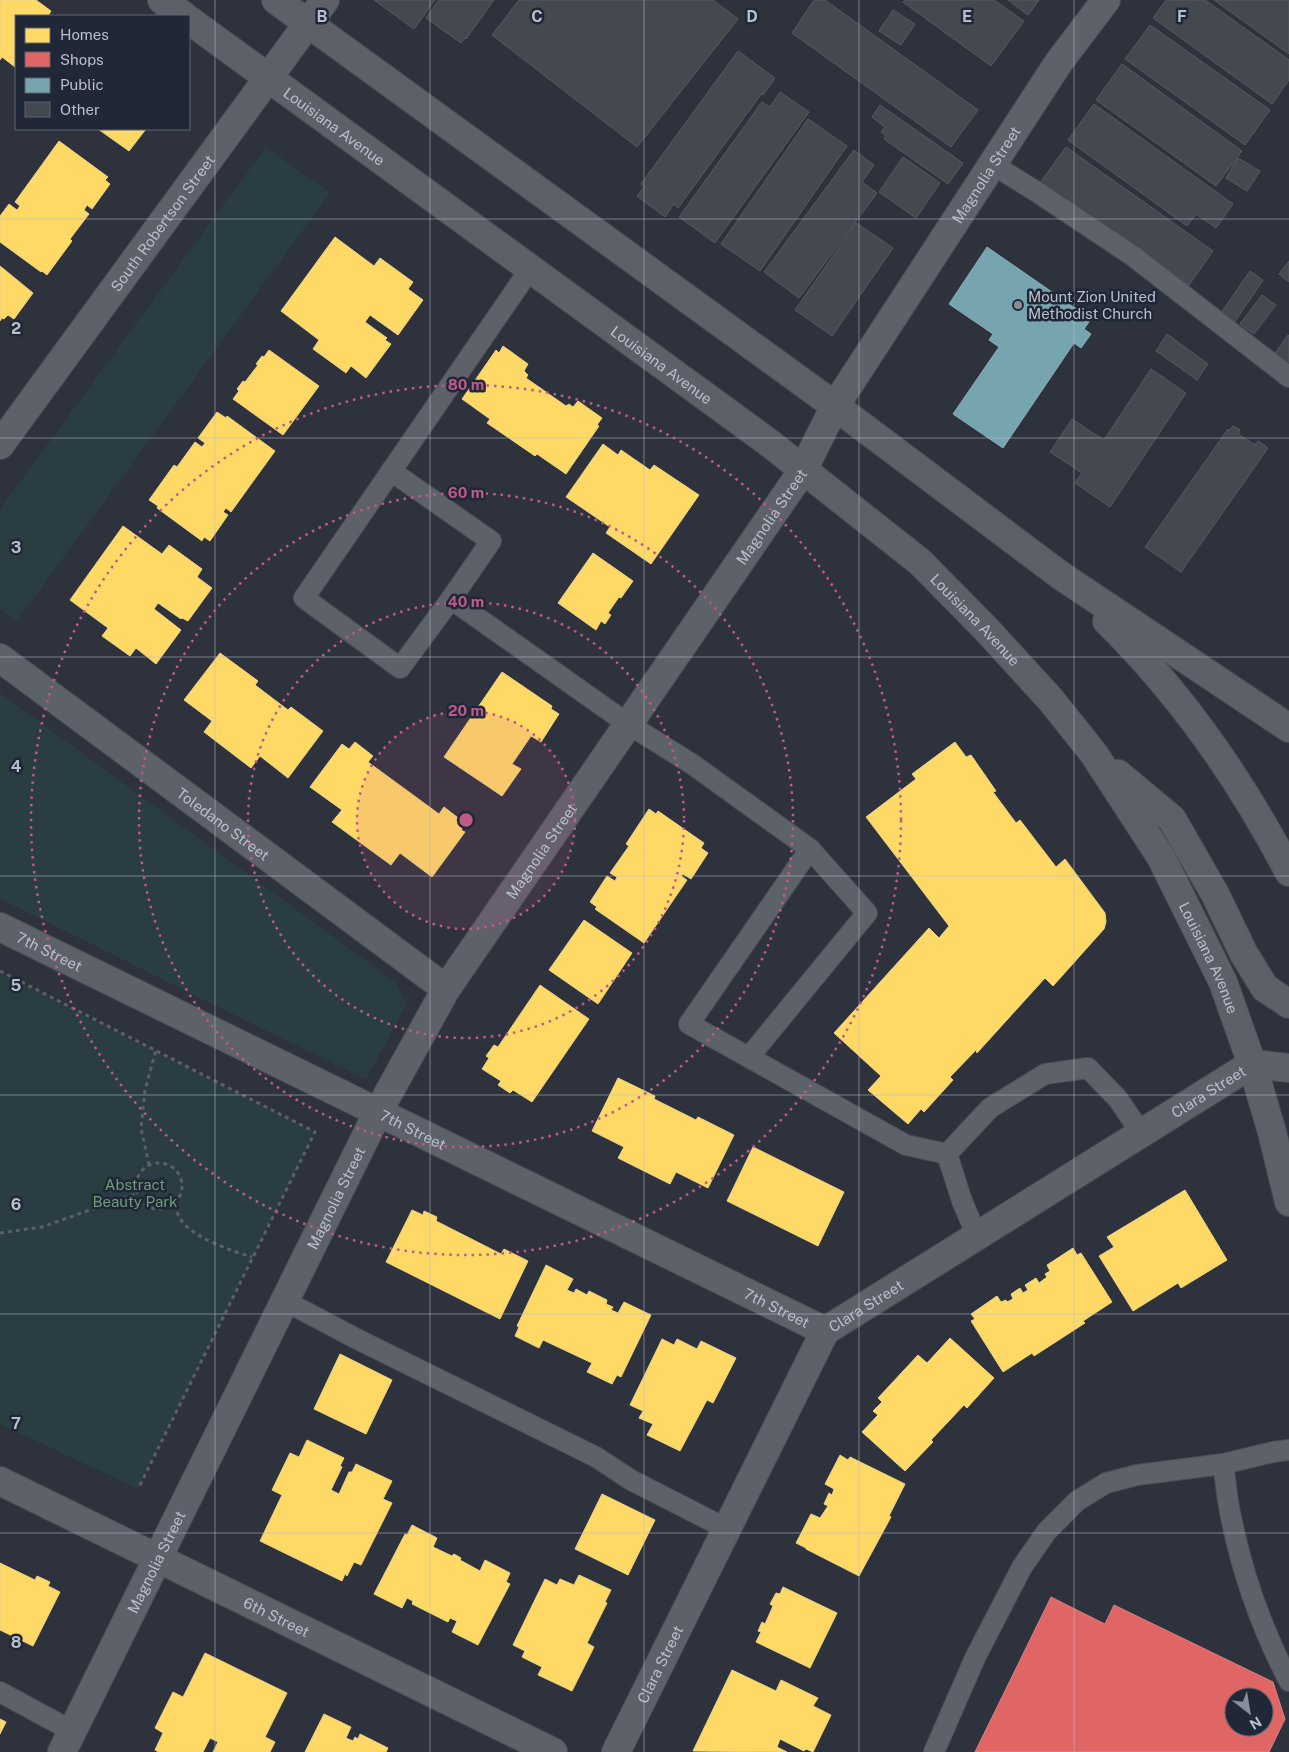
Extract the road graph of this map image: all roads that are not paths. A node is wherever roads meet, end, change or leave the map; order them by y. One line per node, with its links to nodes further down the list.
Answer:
1 (162, 0): 5 (street)
2 (276, 0): 7 (street)
3 (325, 0): 7 (street, South Robertson Street)
4 (1106, 0): 9 (street, Magnolia Street)
5 (183, 15)
6 (190, 21): 8 (street, Louisiana Avenue)
7 (308, 24): 8 (street, South Robertson Street); 12 (street)
8 (268, 78): 10 (street, Louisiana Avenue); 13 (street, South Robertson Street)
9 (992, 164): 11 (lane); 12 (street, Magnolia Street)
10 (530, 270): 14 (street, Louisiana Avenue); 15 (lane)
11 (1289, 377)
12 (835, 406): 14 (street, Magnolia Street); 16 (street)
13 (0, 445)
14 (803, 470): 19 (street, Magnolia Street); 21 (street, Louisiana Avenue)
15 (391, 471): 17 (lane); 17 (lane)
16 (1060, 575): 20 (street); 23 (street)
17 (451, 599): 19 (lane)
18 (0, 658): 25 (street, Toledano Street)
19 (628, 724): 22 (lane); 25 (street, Magnolia Street)
20 (1289, 728)
21 (1094, 754): 26 (street, Louisiana Avenue); 28 (street, Louisiana Avenue)
22 (810, 849): 27 (lane); 27 (lane)
23 (1289, 872)
24 (0, 927): 30 (street, 7th Street)
25 (446, 988): 30 (street, Magnolia Street)
26 (1289, 1004)
27 (749, 1057): 32 (lane)
28 (1252, 1064): 29 (street); 31 (street, Clara Street); 33 (street)
29 (1289, 1068)
30 (378, 1112): 35 (street, Magnolia Street); 36 (street, 7th Street)
31 (1141, 1133): 32 (lane); 34 (street, Clara Street)
32 (947, 1154): 34 (lane)
33 (1289, 1202)
34 (977, 1236): 36 (street, Clara Street)
35 (285, 1301): 40 (lane); 41 (street, Magnolia Street)
36 (825, 1330): 40 (street, Clara Street)
37 (1289, 1450): 38 (lane)
38 (1223, 1464): 42 (lane); 47 (lane)
39 (0, 1481): 41 (street, 6th Street)
40 (727, 1529): 46 (street, Clara Street)
41 (158, 1558): 44 (street, Magnolia Street); 45 (street, 6th Street)
42 (1289, 1681)
43 (0, 1692): 44 (lane)
44 (67, 1741)
45 (553, 1752)
46 (616, 1752)
47 (934, 1752)

